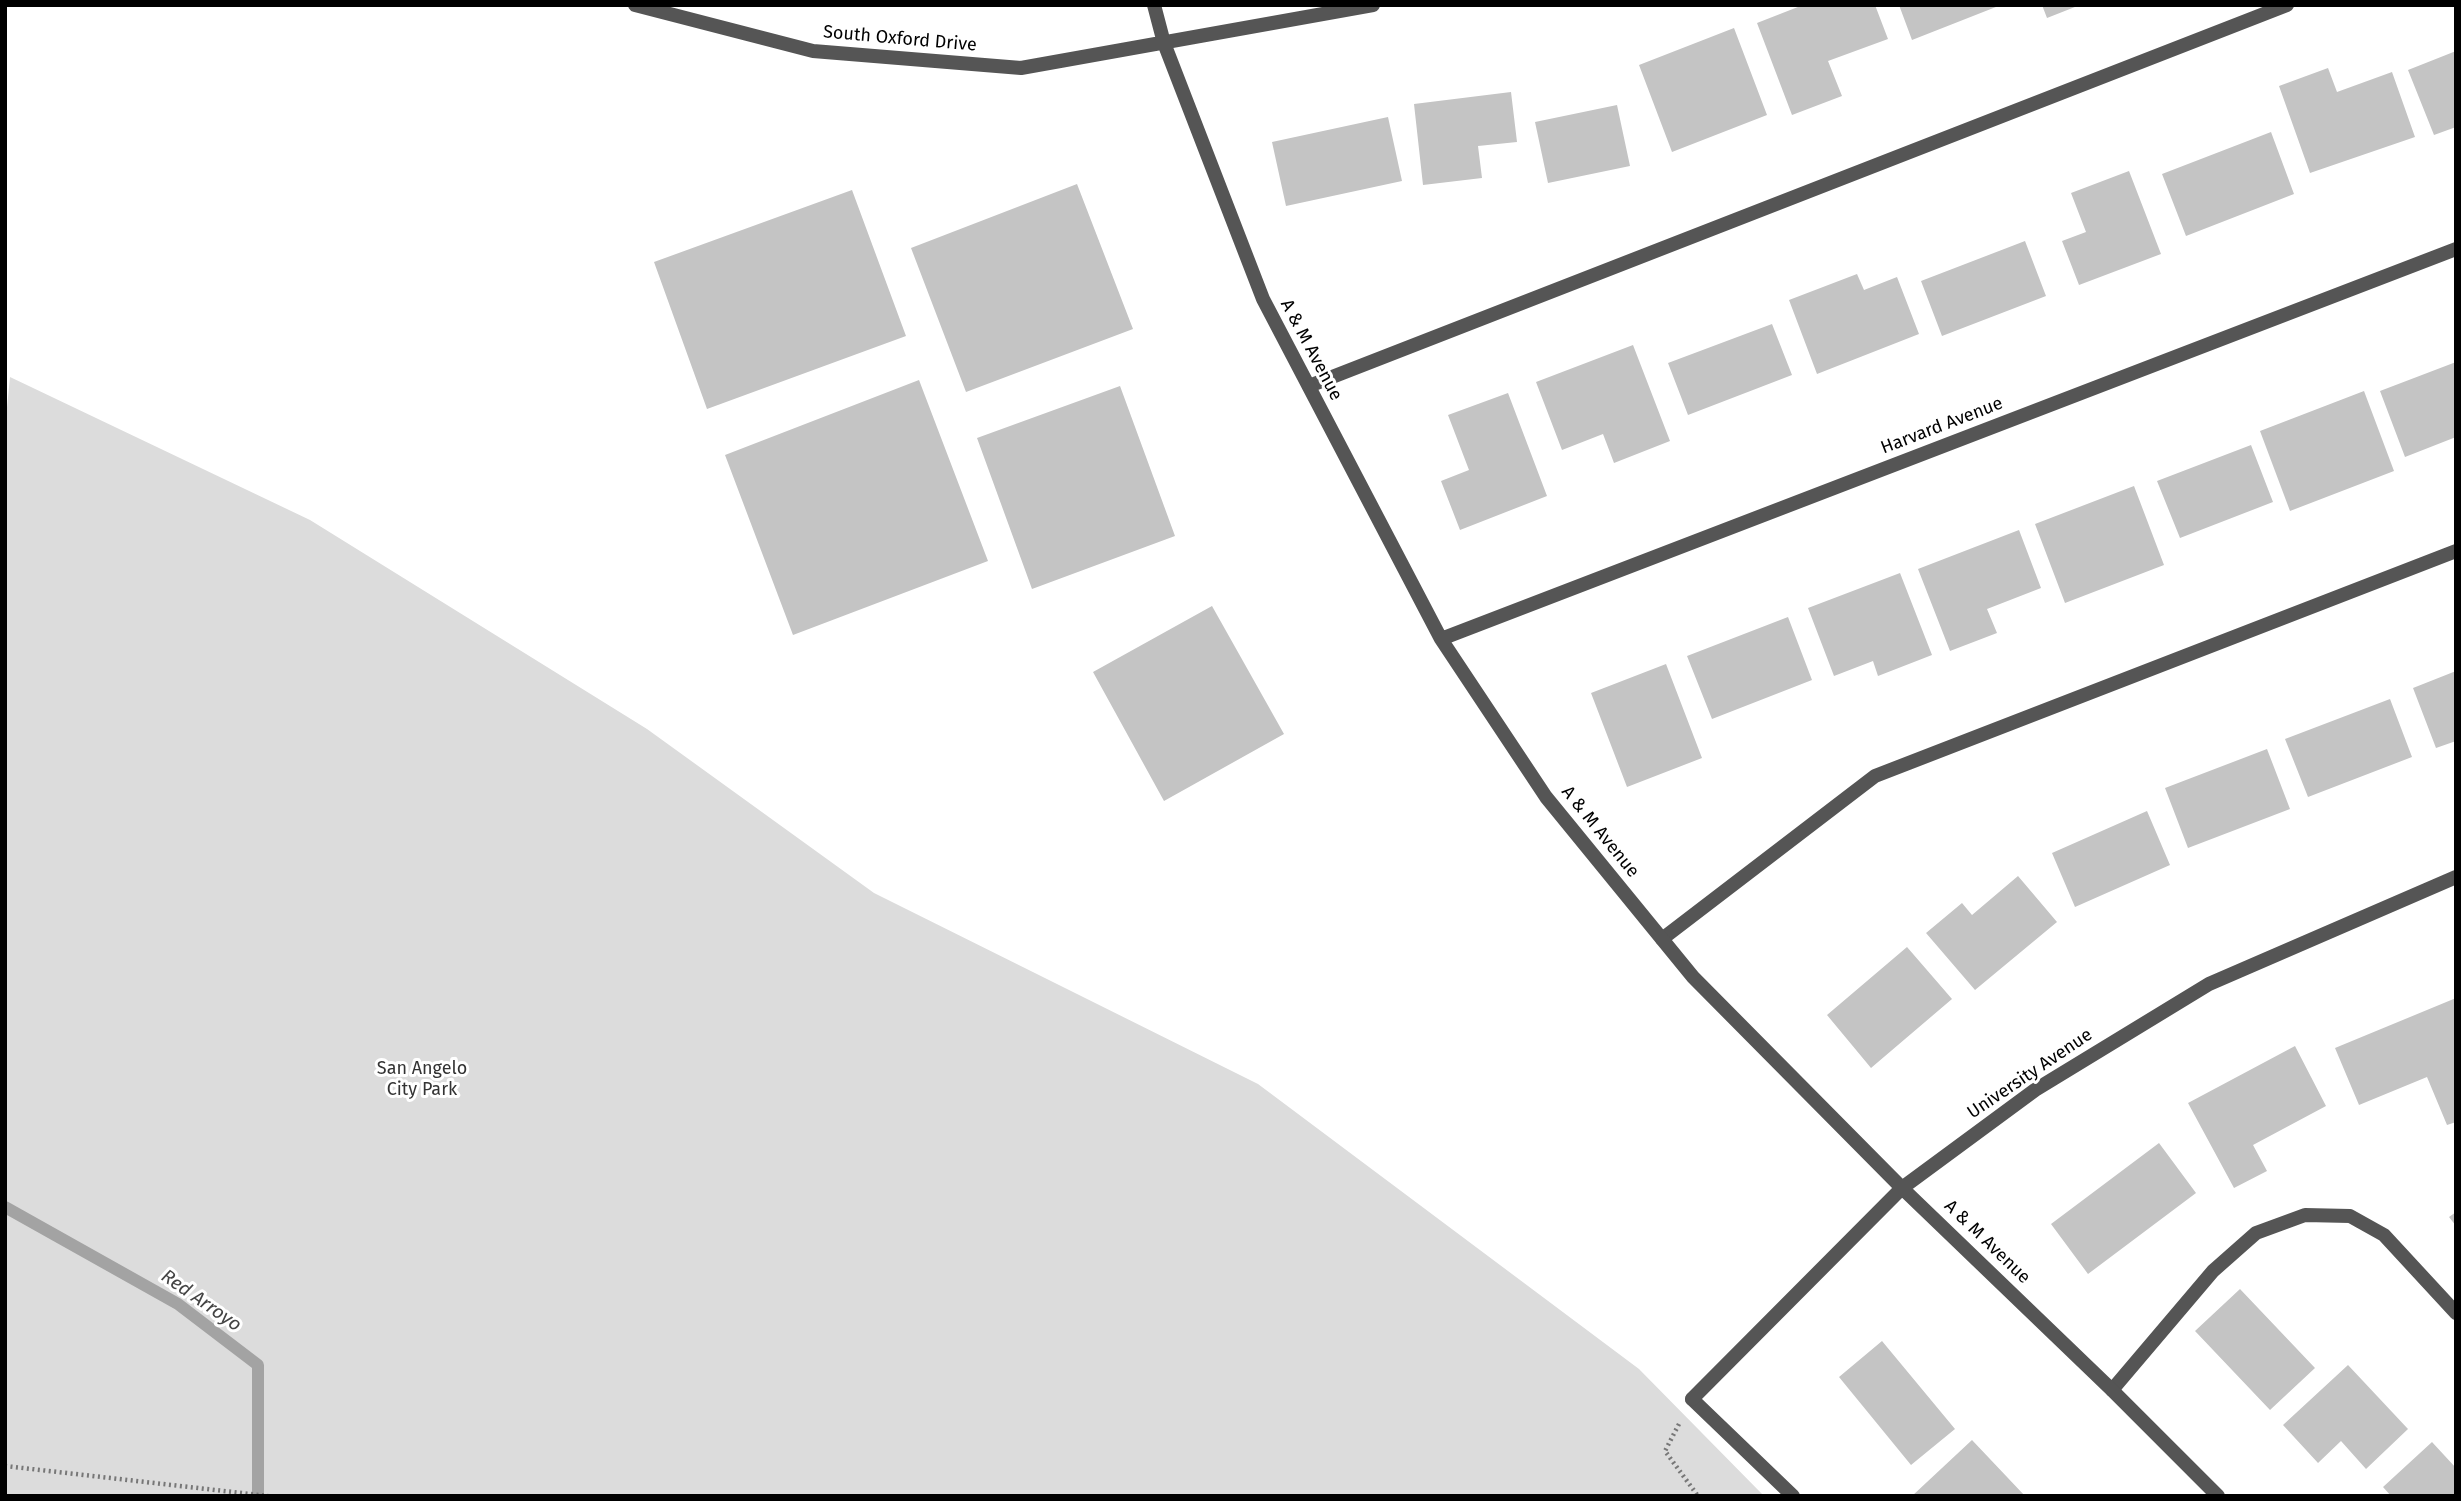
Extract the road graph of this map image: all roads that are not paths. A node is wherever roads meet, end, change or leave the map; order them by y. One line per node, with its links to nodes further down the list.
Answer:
1 (635, 5): 5 (street, South Oxford Drive)
2 (1154, 5): 5 (street, A & M Avenue)
3 (1373, 5): 5 (street, South Oxford Drive)
4 (2287, 5): 7 (street)
5 (1164, 43): 7 (street, A & M Avenue)
6 (2456, 249): 9 (street, Harvard Avenue)
7 (1309, 386): 9 (street, A & M Avenue)
8 (2456, 551): 11 (street)
9 (1441, 639): 11 (street, A & M Avenue)
10 (2456, 877): 12 (street, University Avenue)
11 (1662, 939): 12 (street, A & M Avenue)
12 (1902, 1188): 14 (street, A & M Avenue); 15 (street, University Avenue)
13 (2456, 1313): 14 (street)
14 (2112, 1390): 16 (street, A & M Avenue)
15 (1793, 1496)
16 (2217, 1496)

